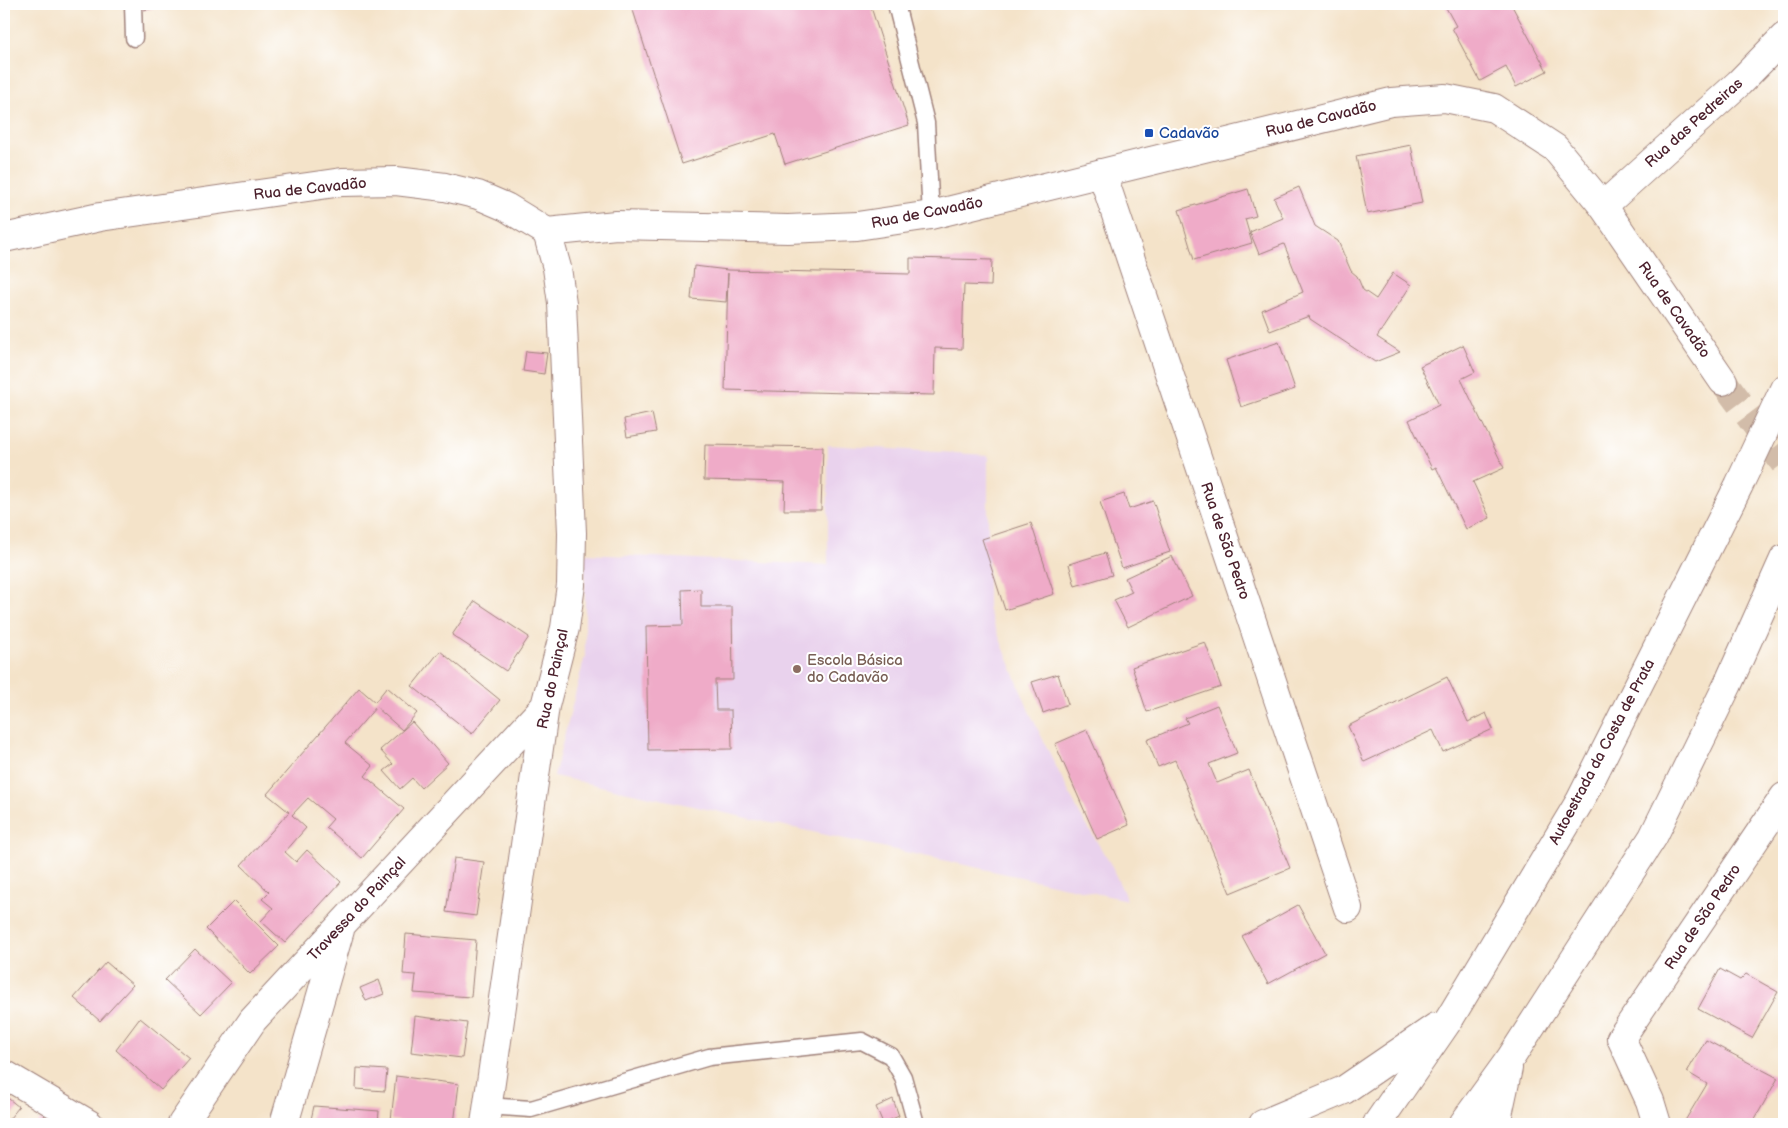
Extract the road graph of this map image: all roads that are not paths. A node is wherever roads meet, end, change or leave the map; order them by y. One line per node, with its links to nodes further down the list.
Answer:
1 (133, 4): 3 (lane)
2 (896, 4): 7 (lane)
3 (134, 38)
4 (1784, 38): 6 (main road, Rua das Pedreiras)
5 (1102, 173): 6 (main road, Rua de Cavadão); 7 (main road, Rua de Cavadão); 15 (main road, Rua de São Pedro)
6 (1602, 206): 10 (main road, Rua de Cavadão)
7 (931, 215): 8 (main road, Rua de Cavadão)
8 (547, 232): 9 (main road, Rua de Cavadão); 13 (main road, Rua do Painçal)
9 (4, 238)
10 (1723, 380)
11 (1784, 388): 17 (main road, Autoestrada da Costa de Prata)
12 (1784, 559): 18 (main road)
13 (545, 706): 16 (main road, Travessa do Painçal); 20 (main road, Rua do Painçal)
14 (1784, 796): 29 (main road, Rua de São Pedro)
15 (1348, 908)
16 (341, 926): 22 (main road, Travessa do Painçal); 23 (main road)
17 (1450, 1018): 25 (main road); 26 (main road, Autoestrada da Costa de Prata)
18 (1510, 1059): 27 (main road); 28 (main road)
19 (4, 1074): 21 (main road)
20 (486, 1115): 24 (lane)
21 (89, 1124)
22 (182, 1124)
23 (284, 1124)
24 (916, 1124)
25 (1264, 1124)
26 (1377, 1124)
27 (1463, 1124)
28 (1496, 1124)
29 (1657, 1124)

